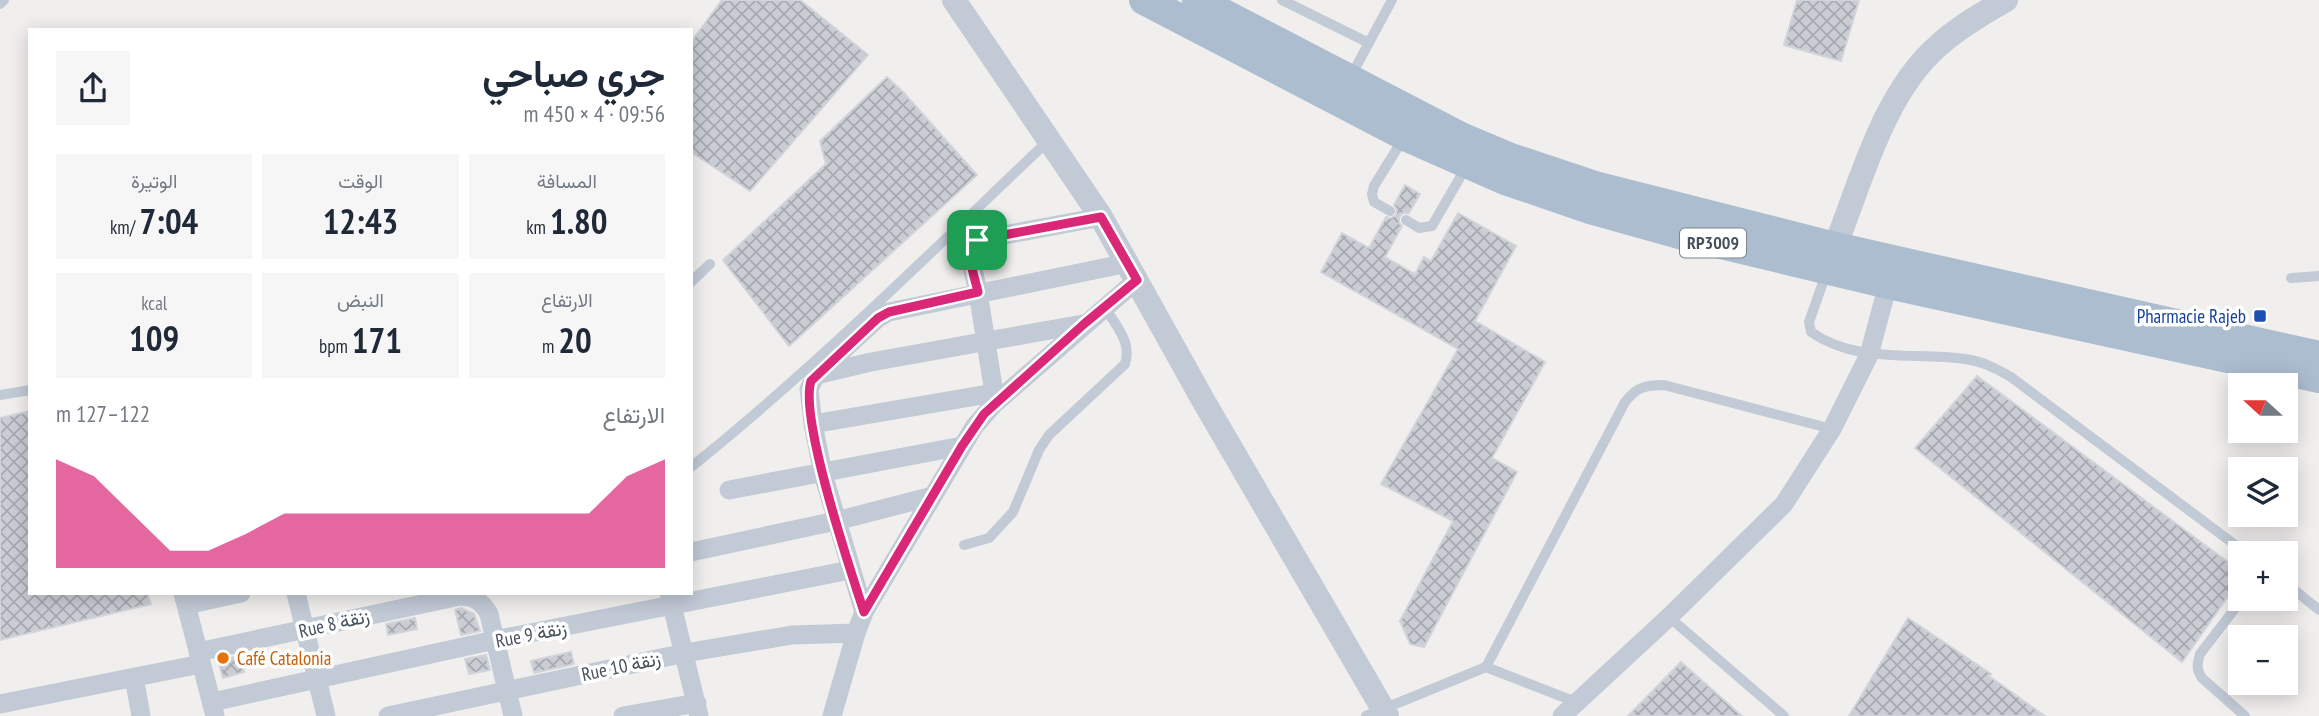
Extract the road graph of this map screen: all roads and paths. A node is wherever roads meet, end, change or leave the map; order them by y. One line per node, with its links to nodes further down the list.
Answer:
1 (4, 0): 8 (lane)
2 (954, 0): 12 (street)
3 (1144, 0): 11 (main road, RP3009)
4 (1197, 0): 10 (main road, RP3009)
5 (1282, 0): 9 (lane)
6 (1392, 0): 9 (lane)
7 (2006, 0): 17 (street)
8 (0, 4)
9 (1368, 43): 10 (lane)
10 (1349, 80): 17 (main road, RP3009)
11 (1405, 136): 13 (main road, RP3009); 14 (lane)
12 (1049, 140): 15 (street); 38 (lane)
13 (1467, 164): 16 (lane); 17 (main road, RP3009)
14 (1390, 211)
15 (1101, 217): 19 (street); 24 (street)
16 (1406, 220)
17 (1831, 259): 23 (main road, RP3009); 28 (lane); 29 (main road, RP3009)
18 (710, 264): 22 (lane)
19 (1133, 272): 24 (street); 25 (street); 69 (street)
20 (2319, 276): 21 (lane)
21 (2291, 278)
22 (693, 280)
23 (1888, 284): 28 (street); 31 (main road, RP3009)
24 (978, 292): 27 (street); 30 (street)
25 (1104, 307): 26 (street); 44 (lane)
26 (1084, 324): 27 (street); 34 (street)
27 (985, 343): 30 (street); 34 (street)
28 (1868, 355): 36 (street); 43 (lane)
29 (2319, 356)
30 (816, 375): 35 (street)
31 (2319, 378)
32 (28, 390): 33 (lane)
33 (0, 395)
34 (994, 399): 35 (street); 37 (street)
35 (813, 424): 39 (street)
36 (1832, 429): 55 (street); 61 (lane)
37 (962, 446): 39 (street); 41 (street)
38 (693, 465)
39 (823, 474): 40 (street); 42 (street)
40 (729, 490)
41 (933, 496): 42 (street); 54 (street)
42 (836, 521): 45 (street); 46 (street)
43 (2230, 541)
44 (964, 545)
45 (693, 552)
46 (850, 569): 51 (street, Rue 9 زنقة); 54 (street)
47 (2298, 593): 52 (lane)
48 (222, 595): 50 (street)
49 (296, 595): 56 (street)
50 (185, 599): 60 (street)
51 (670, 600): 58 (street, Rue 9 زنقة); 59 (street)
52 (2319, 610)
53 (2233, 611): 77 (lane)
54 (864, 612): 57 (street)
55 (1669, 617): 68 (street); 76 (lane)
56 (305, 630): 58 (street, Rue 8 زنقة); 60 (street, Rue 8 زنقة); 63 (street)
57 (856, 634): 59 (street, Rue 10 زنقة); 75 (street)
58 (495, 640): 63 (street, Rue 9 زنقة); 64 (street)
59 (685, 653): 64 (street, Rue 10 زنقة); 67 (street)
60 (199, 658): 62 (street, Rue 8 زنقة); 66 (street)
61 (1486, 667): 68 (lane); 69 (lane)
62 (134, 677): 65 (street, Rue 8 زنقة); 70 (street)
63 (317, 680): 66 (street, Rue 9 زنقة); 71 (street)
64 (507, 691): 72 (street, Rue 10 زنقة); 73 (street)
65 (0, 704)
66 (213, 709)
67 (698, 709): 74 (street)
68 (1569, 709)
69 (1379, 714)
70 (141, 716)
71 (326, 716)
72 (388, 716)
73 (513, 716)
74 (623, 716)
75 (832, 716)
76 (1784, 716)
77 (2245, 716)

